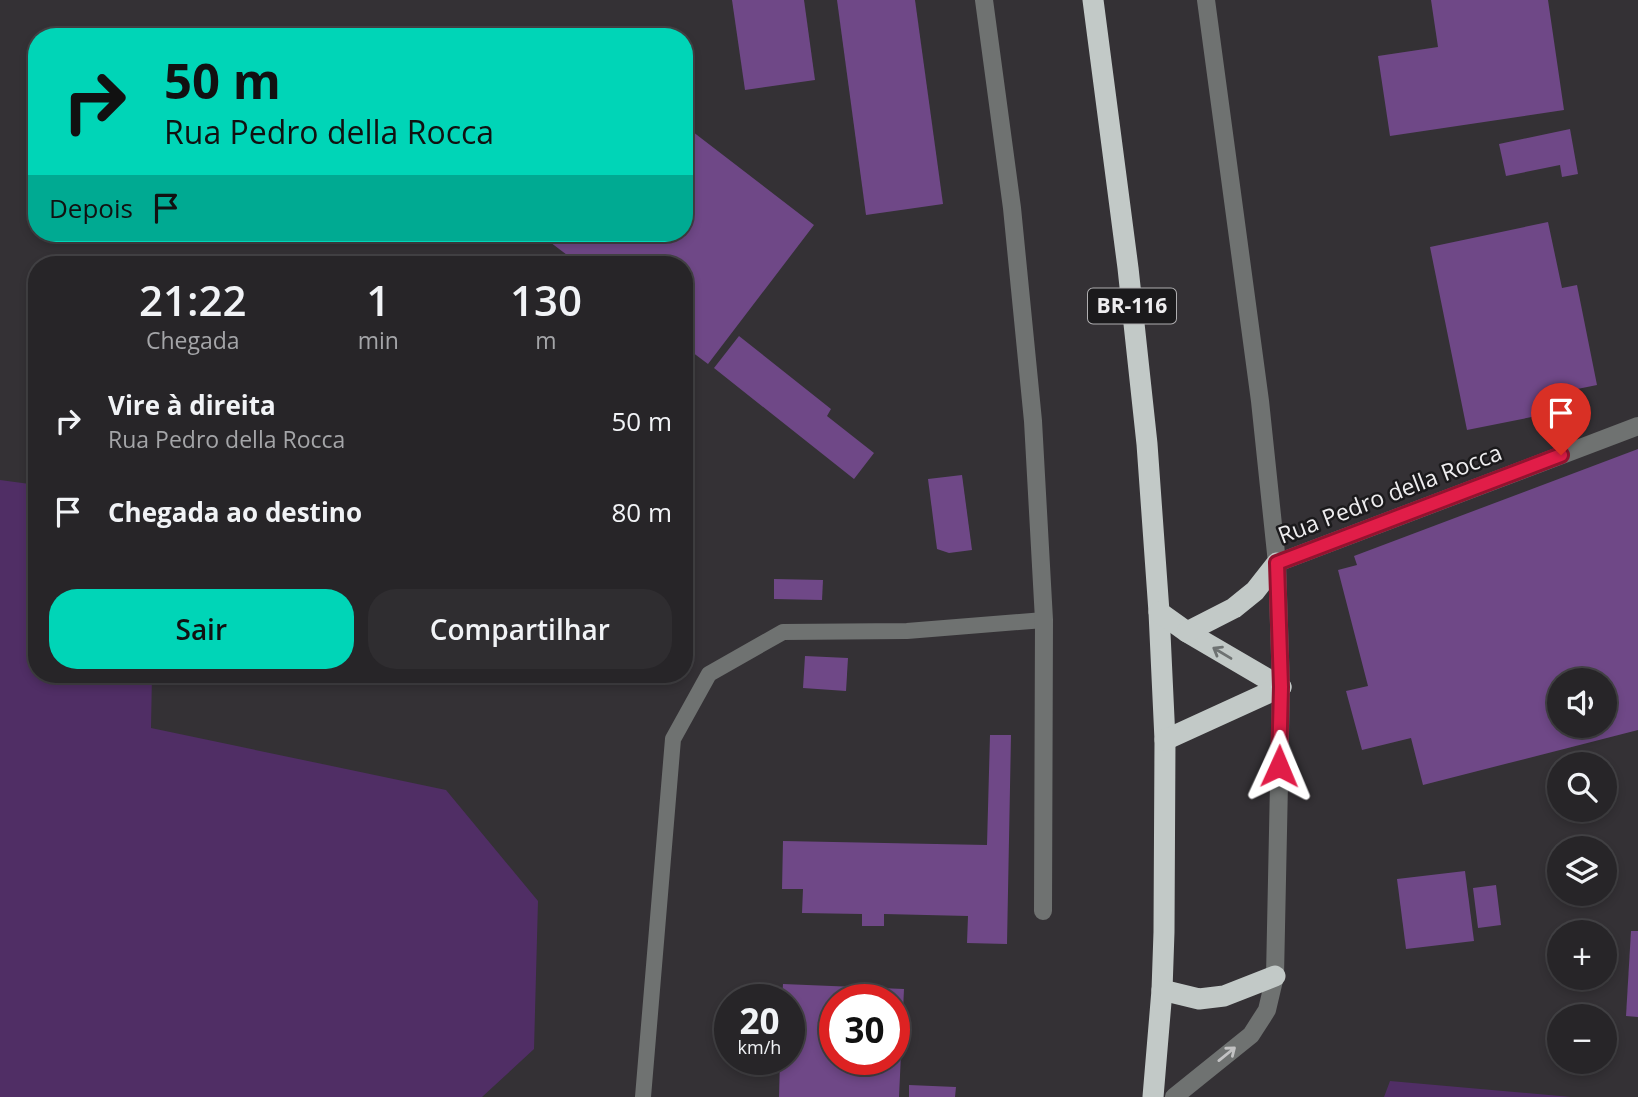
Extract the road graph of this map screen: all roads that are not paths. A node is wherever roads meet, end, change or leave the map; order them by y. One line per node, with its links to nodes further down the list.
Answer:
1 (984, 0): 7 (street)
2 (1093, 0): 6 (highway, BR-116)
3 (1206, 0): 5 (street)
4 (1638, 426): 5 (street, Rua Pedro della Rocca)
5 (1277, 563): 8 (highway); 9 (street)
6 (1159, 612): 8 (highway); 10 (highway, BR-116)
7 (1044, 620): 11 (street); 14 (lane)
8 (1187, 632): 9 (highway, one-way to 8)
9 (1281, 687): 10 (highway); 12 (street)
10 (1165, 740): 13 (highway, BR-116)
11 (1043, 911)
12 (1275, 976): 13 (highway); 16 (street, one-way to 12)
13 (1161, 990): 15 (highway, BR-116)
14 (643, 1097)
15 (1153, 1097)
16 (1174, 1097)

